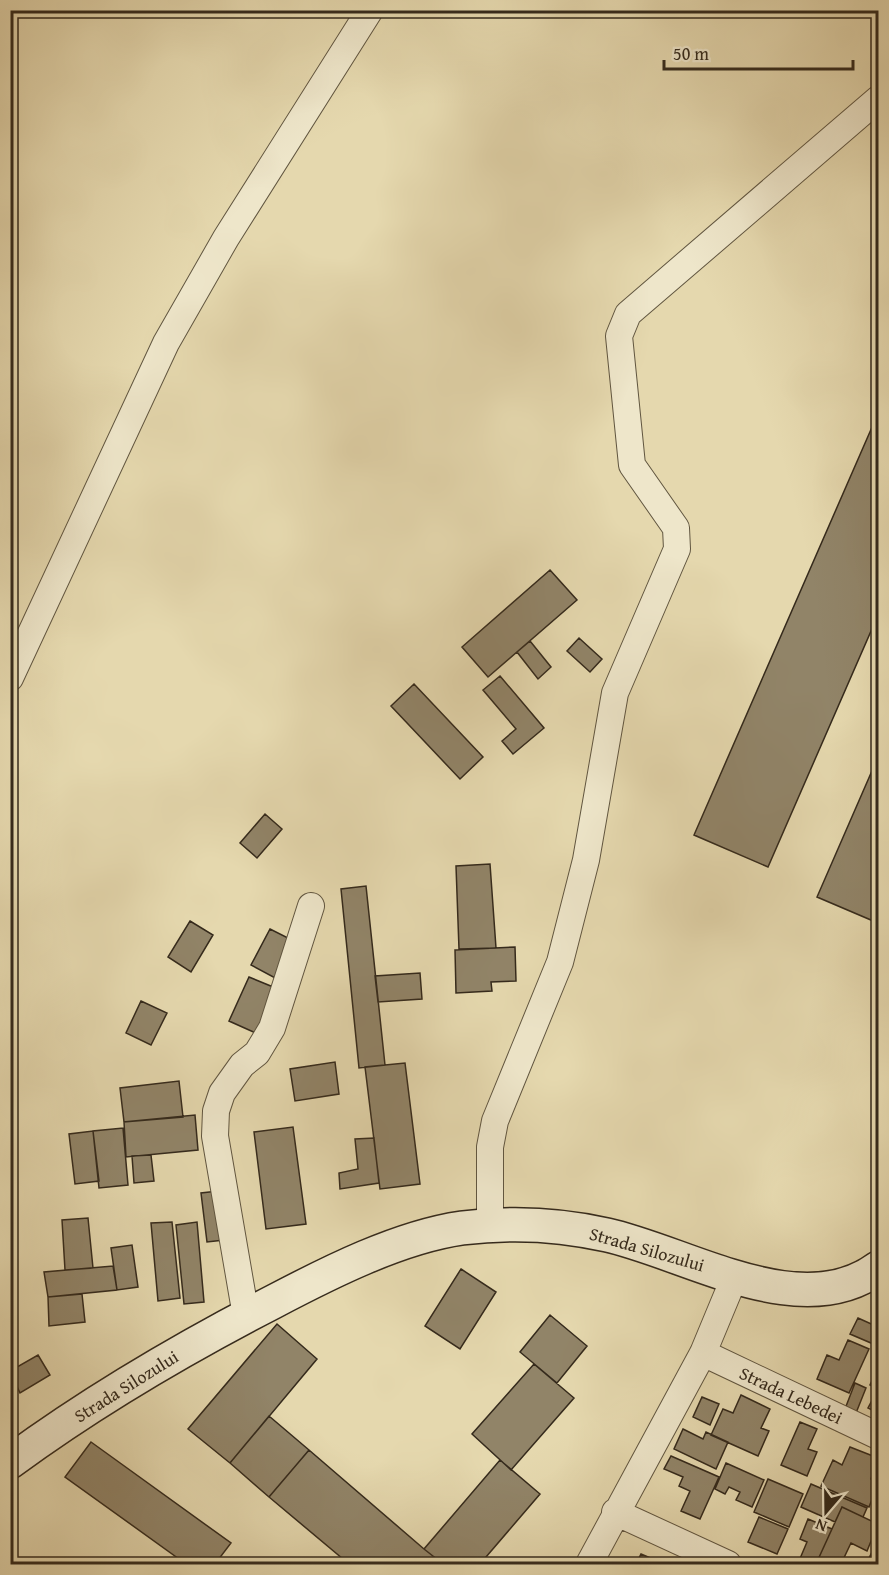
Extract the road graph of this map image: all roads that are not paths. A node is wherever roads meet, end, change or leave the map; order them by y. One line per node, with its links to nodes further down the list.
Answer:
1 (370, 10): 3 (street)
2 (879, 99): 5 (street)
3 (10, 678)
4 (311, 906): 8 (street)
5 (490, 1225): 7 (main road, Strada Silozului); 8 (main road, Strada Silozului)
6 (879, 1268): 7 (main road, Strada Silozului)
7 (735, 1276): 9 (street)
8 (246, 1316): 11 (main road, Strada Silozului)
9 (702, 1353): 10 (street, Strada Lebedei); 12 (street)
10 (879, 1436)
11 (10, 1462)
12 (615, 1512): 13 (street); 14 (street)
13 (589, 1564)
14 (728, 1564)

